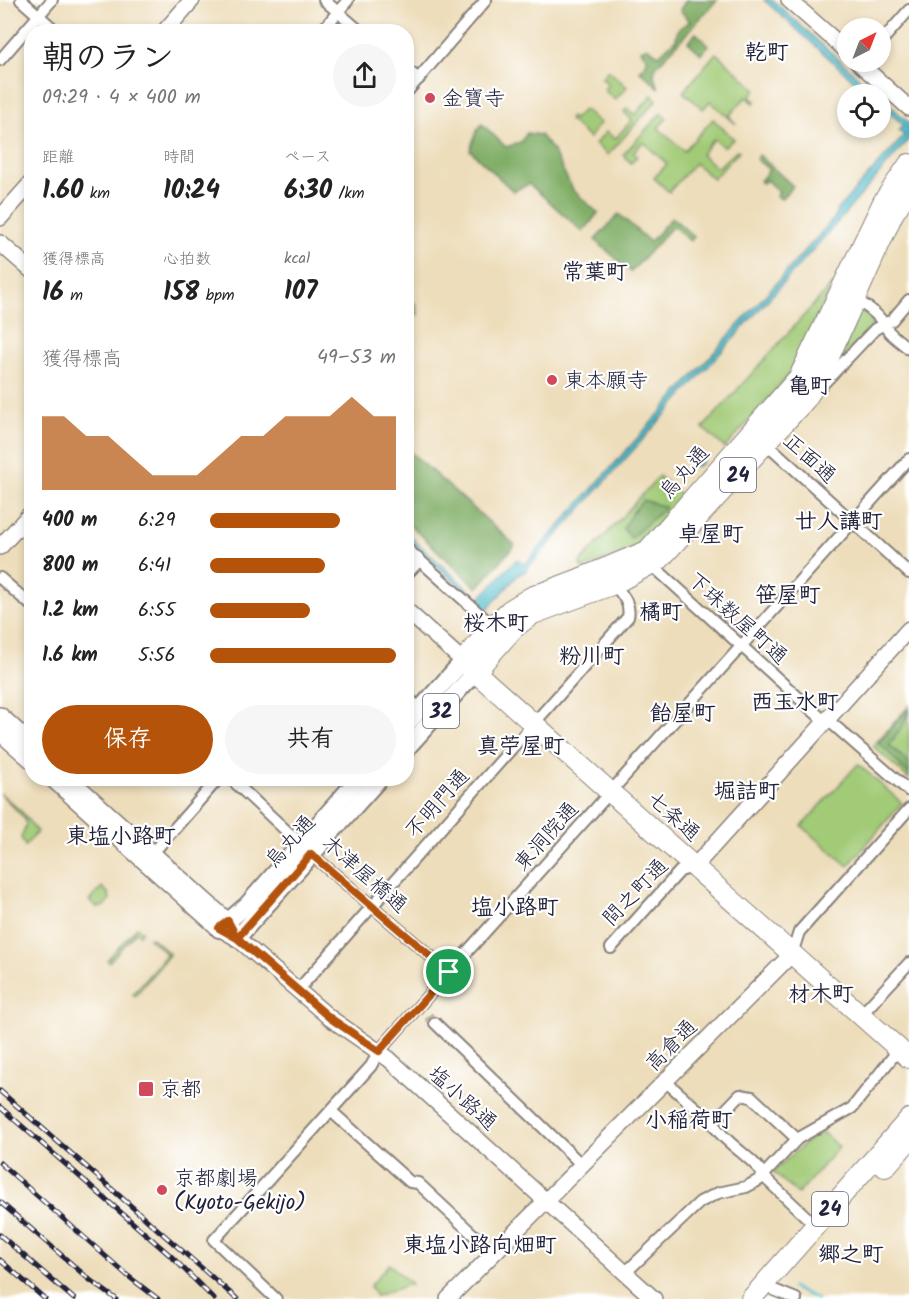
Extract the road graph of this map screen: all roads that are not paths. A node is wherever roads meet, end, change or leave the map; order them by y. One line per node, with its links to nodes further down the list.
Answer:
1 (21, 0): 10 (street)
2 (52, 0): 10 (street)
3 (192, 0): 13 (street)
4 (324, 0): 9 (street)
5 (348, 0): 9 (street)
6 (486, 0): 22 (street)
7 (789, 0): 18 (street)
8 (909, 10): 16 (street)
9 (338, 12): 14 (street); 15 (street)
10 (39, 16): 11 (street); 12 (street)
11 (32, 24)
12 (48, 24)
13 (171, 24)
14 (328, 24)
15 (352, 24)
16 (891, 30)
17 (24, 33): 19 (street)
18 (837, 42)
19 (0, 60)
20 (871, 72): 24 (street)
21 (414, 76): 22 (street)
22 (419, 80): 23 (street)
23 (414, 85)
24 (909, 108)
25 (909, 164): 31 (highway, 烏丸通 / 24)
26 (909, 190): 31 (highway, 烏丸通 / 24)
27 (24, 191): 28 (street)
28 (0, 218)
29 (0, 243): 30 (street)
30 (24, 264)
31 (847, 298): 33 (street); 35 (highway, 烏丸通 / 24); 36 (highway, 烏丸通 / 24)
32 (909, 300): 33 (street)
33 (886, 323): 34 (street); 35 (street)
34 (909, 349)
35 (806, 399): 36 (highway, 烏丸通 / 24)
36 (759, 437): 39 (street, 正面通); 43 (highway, 烏丸通 / 24)
37 (909, 459): 39 (street, 東洞院通)
38 (24, 521): 40 (street)
39 (853, 522): 45 (street, 正面通); 52 (street, 東洞院通)
40 (1, 544)
41 (414, 555): 42 (street)
42 (420, 560): 44 (street); 50 (street)
43 (644, 561): 47 (highway, 烏丸通 / 24); 50 (highway, 烏丸通 / 24); 52 (street, 下珠数屋町通)
44 (414, 566)
45 (909, 573)
46 (0, 578): 48 (street)
47 (614, 584): 53 (highway, 烏丸通 / 24); 59 (street, 不明門通)
48 (24, 599)
49 (414, 617): 53 (street, 七条通)
50 (493, 626): 53 (highway, 烏丸通 / 24)
51 (909, 629): 58 (street, 間之町通)
52 (741, 647): 58 (street, 下珠数屋町通); 71 (street, 東洞院通)
53 (469, 667): 55 (main road, 烏丸通 / 32); 59 (highway, 七条通); 62 (main road, 烏丸通 / 32)
54 (414, 703): 55 (street)
55 (420, 709): 57 (main road, 烏丸通 / 32)
56 (0, 715): 61 (street)
57 (414, 716)
58 (828, 720): 70 (street, 下珠数屋町通); 75 (street, 間之町通)
59 (534, 724): 71 (highway, 七条通); 76 (street, 不明門通)
60 (0, 733): 63 (street)
61 (24, 737)
62 (414, 739)
63 (24, 754)
64 (60, 786): 77 (street, 塩小路通)
65 (82, 786): 74 (street, 塩小路通)
66 (212, 786): 74 (street)
67 (239, 786): 73 (street, 木津屋橋通)
68 (352, 786): 73 (main road, 烏丸通)
69 (372, 786): 73 (main road, 烏丸通)
70 (909, 791)
71 (611, 793): 75 (highway, 七条通); 82 (street, 東洞院通)
72 (909, 809): 80 (street, 高倉通)
73 (306, 848): 76 (street, 木津屋橋通); 77 (main road, 烏丸通); 78 (main road, 烏丸通)
74 (152, 854): 77 (street, 塩小路通)
75 (694, 867): 79 (street, 間之町通); 80 (highway, 七条通)
76 (371, 906): 82 (street, 木津屋橋通); 83 (street, 不明門通)
77 (223, 925): 78 (street, 塩小路通)
78 (237, 938): 83 (street, 塩小路通)
79 (610, 948)
80 (792, 954): 84 (highway, 七条通); 88 (street, 高倉通)
81 (909, 963): 84 (street)
82 (449, 972): 86 (street, 東洞院通)
83 (298, 990): 86 (street, 塩小路通)
84 (861, 1015): 87 (highway, 七条通)
85 (435, 1023): 94 (street)
86 (379, 1051): 89 (street, 東洞院通); 96 (street, 塩小路通)
87 (904, 1053): 92 (street)
88 (665, 1081): 91 (street); 94 (street, 高倉通)
89 (331, 1111): 98 (street); 101 (street, 東洞院通)
90 (909, 1119): 97 (highway, 24)
91 (713, 1123): 92 (street); 95 (street)
92 (797, 1139): 95 (street)
93 (909, 1140): 100 (highway, 24)
94 (582, 1165): 96 (street, 高倉通)
95 (763, 1176): 97 (street); 99 (street)
96 (546, 1200): 98 (street, 高倉通); 99 (street, 塩小路通)
97 (816, 1226): 104 (highway, 24)
98 (494, 1254): 102 (street, 高倉通)
99 (625, 1273): 103 (street, 塩小路通)
100 (770, 1294): 105 (street)
101 (276, 1299)
102 (448, 1299)
103 (654, 1299)
104 (751, 1299)
105 (795, 1299)

